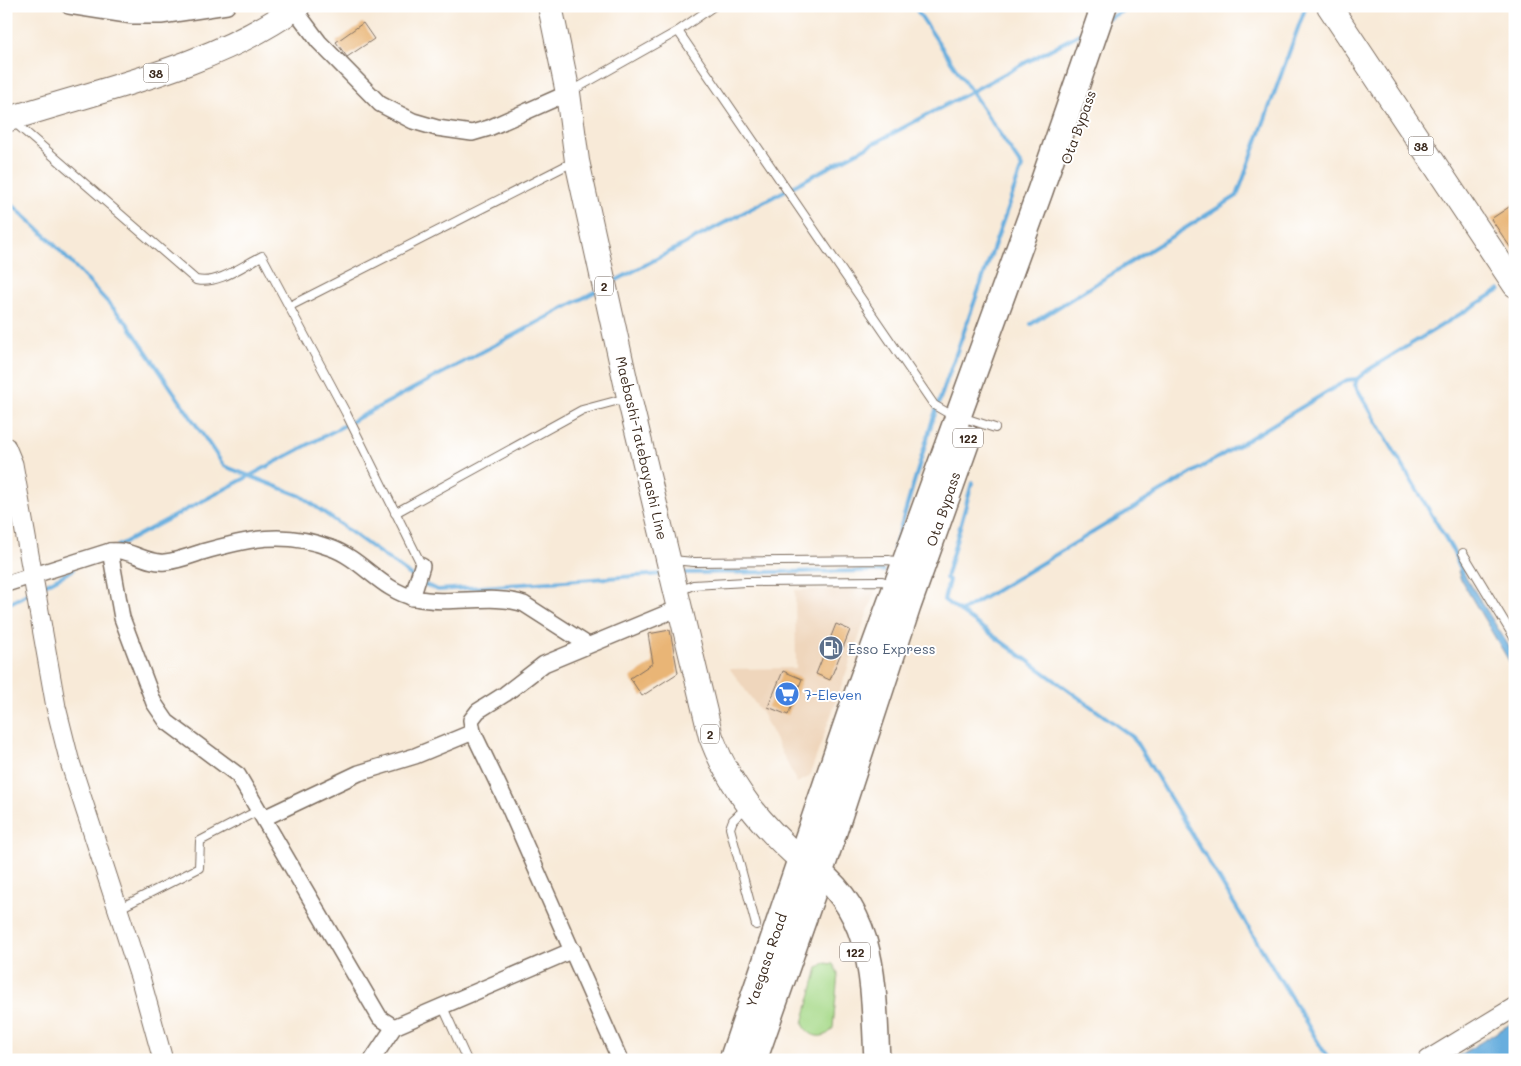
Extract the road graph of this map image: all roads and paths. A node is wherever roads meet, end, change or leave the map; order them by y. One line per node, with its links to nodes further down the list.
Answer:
1 (69, 6): 2 (street)
2 (227, 6)
3 (550, 6): 10 (main road, Maebashi-Tatebayashi Line / 2)
4 (714, 6): 9 (lane)
5 (1104, 6): 16 (highway, Ota Bypass / 122)
6 (1121, 6): 16 (highway, Ota Bypass / 122)
7 (1329, 6): 13 (main road, 38)
8 (294, 7): 10 (street); 11 (main road, 38)
9 (678, 32): 10 (lane); 16 (lane)
10 (568, 93): 12 (main road, Maebashi-Tatebayashi Line / 2)
11 (9, 119): 14 (lane)
12 (577, 161): 14 (lane); 15 (main road, Maebashi-Tatebayashi Line / 2)
13 (1515, 285)
14 (290, 306): 18 (lane)
15 (629, 397): 18 (lane); 24 (main road, Maebashi-Tatebayashi Line / 2)
16 (976, 421): 22 (highway, Ota Bypass / 122); 32 (highway, Ota Bypass / 122)
17 (6, 447): 23 (street)
18 (395, 513): 21 (lane)
19 (110, 550): 23 (street); 26 (street); 31 (street)
20 (1463, 553): 27 (lane)
21 (422, 570): 26 (street)
22 (900, 575): 24 (lane); 24 (lane); 32 (highway, Ota Bypass / 122)
23 (34, 576): 25 (street); 33 (street)
24 (673, 581): 28 (street); 30 (main road, Maebashi-Tatebayashi Line / 2)
25 (6, 584)
26 (414, 593): 28 (street)
27 (1515, 639)
28 (588, 644): 29 (street)
29 (473, 732): 31 (street); 35 (street)
30 (748, 806): 32 (main road, Maebashi-Tatebayashi Line / 2); 34 (lane)
31 (261, 814): 33 (lane); 38 (street)
32 (811, 872): 43 (highway, Yaegasa Road / 122); 44 (highway, Yaegasa Road / 122); 45 (highway, 122); 46 (highway, 122)
33 (116, 910): 39 (street)
34 (756, 925)
35 (573, 950): 36 (street); 42 (street)
36 (442, 1005): 38 (street); 41 (lane)
37 (1515, 1007): 47 (street)
38 (394, 1027): 40 (street)
39 (163, 1060)
40 (372, 1060)
41 (467, 1060)
42 (620, 1060)
43 (732, 1060)
44 (754, 1060)
45 (865, 1060)
46 (878, 1060)
47 (1428, 1060)

